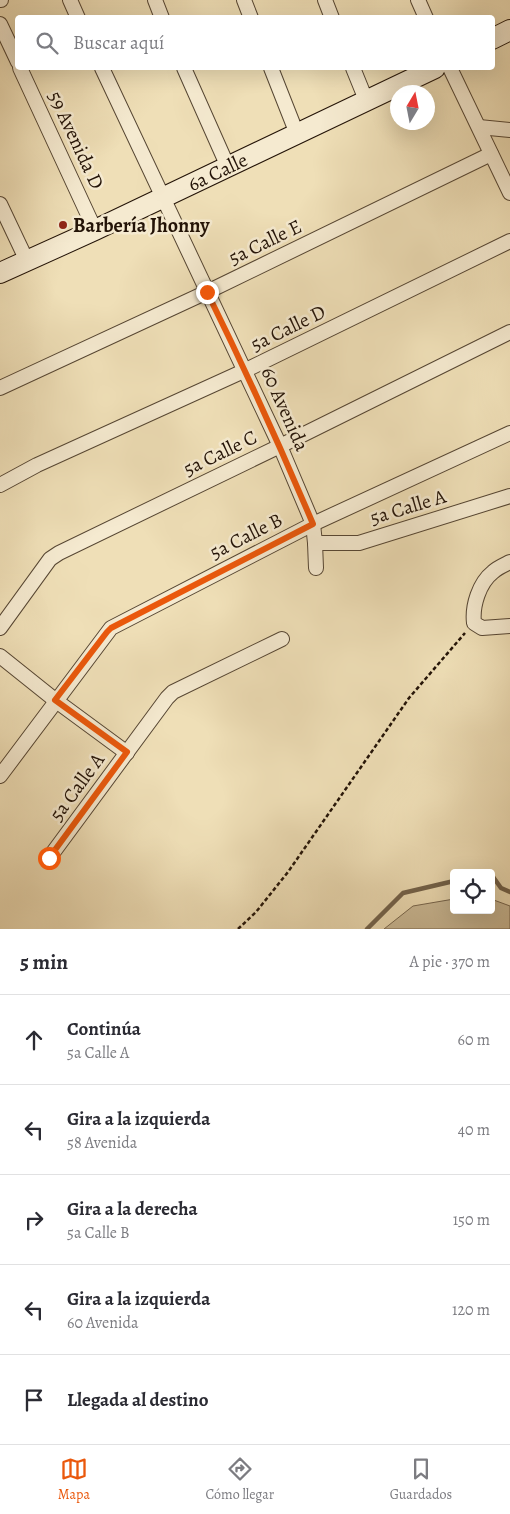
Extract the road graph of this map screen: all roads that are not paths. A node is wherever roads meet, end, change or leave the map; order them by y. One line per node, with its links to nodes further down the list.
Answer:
1 (70, 0): 6 (street)
2 (155, 0): 7 (street)
3 (244, 0): 8 (street)
4 (325, 0): 9 (street)
5 (418, 0): 10 (street)
6 (77, 15)
7 (161, 15)
8 (250, 15)
9 (331, 15)
10 (425, 15)
11 (0, 24): 12 (street)
12 (15, 56)
13 (21, 70): 29 (street, 59 Avenida D)
14 (103, 70): 27 (street, 60 Avenida)
15 (185, 70): 25 (street)
16 (271, 70): 23 (street)
17 (354, 70): 20 (street)
18 (430, 70): 20 (street, 6a Calle)
19 (451, 70): 21 (street)
20 (366, 100): 23 (street, 6a Calle)
21 (479, 127): 22 (street); 24 (street)
22 (510, 130)
23 (297, 134): 25 (street, 6a Calle)
24 (492, 154): 26 (street); 33 (street, 5a Calle E)
25 (228, 167): 27 (street, 6a Calle)
26 (510, 193)
27 (162, 198): 29 (street, 6a Calle); 33 (street, 60 Avenida)
28 (0, 204): 31 (street)
29 (95, 230): 31 (street, 6a Calle)
30 (510, 241): 35 (street, 5a Calle D)
31 (27, 261): 32 (street, 6a Calle)
32 (0, 273)
33 (207, 292): 35 (street, 60 Avenida); 36 (street, 5a Calle E)
34 (510, 332): 38 (street, 5a Calle C)
35 (246, 370): 38 (street, 60 Avenida); 39 (street, 5a Calle D)
36 (0, 388)
37 (510, 433): 41 (street, 5a Calle B)
38 (280, 446): 41 (street, 60 Avenida); 46 (street, 5a Calle C)
39 (0, 485)
40 (510, 496): 42 (street, 5a Calle A)
41 (313, 524): 42 (street, 60 Avenida); 49 (street, 5a Calle B)
42 (315, 543): 44 (street, 60 Avenida)
43 (510, 562): 45 (street)
44 (316, 568)
45 (510, 626)
46 (0, 628)
47 (282, 639): 50 (street, 5a Calle A)
48 (0, 656): 49 (street)
49 (55, 700): 50 (street); 51 (street, 5a Calle B)
50 (127, 752): 52 (street, 5a Calle A)
51 (0, 776)
52 (49, 858)

